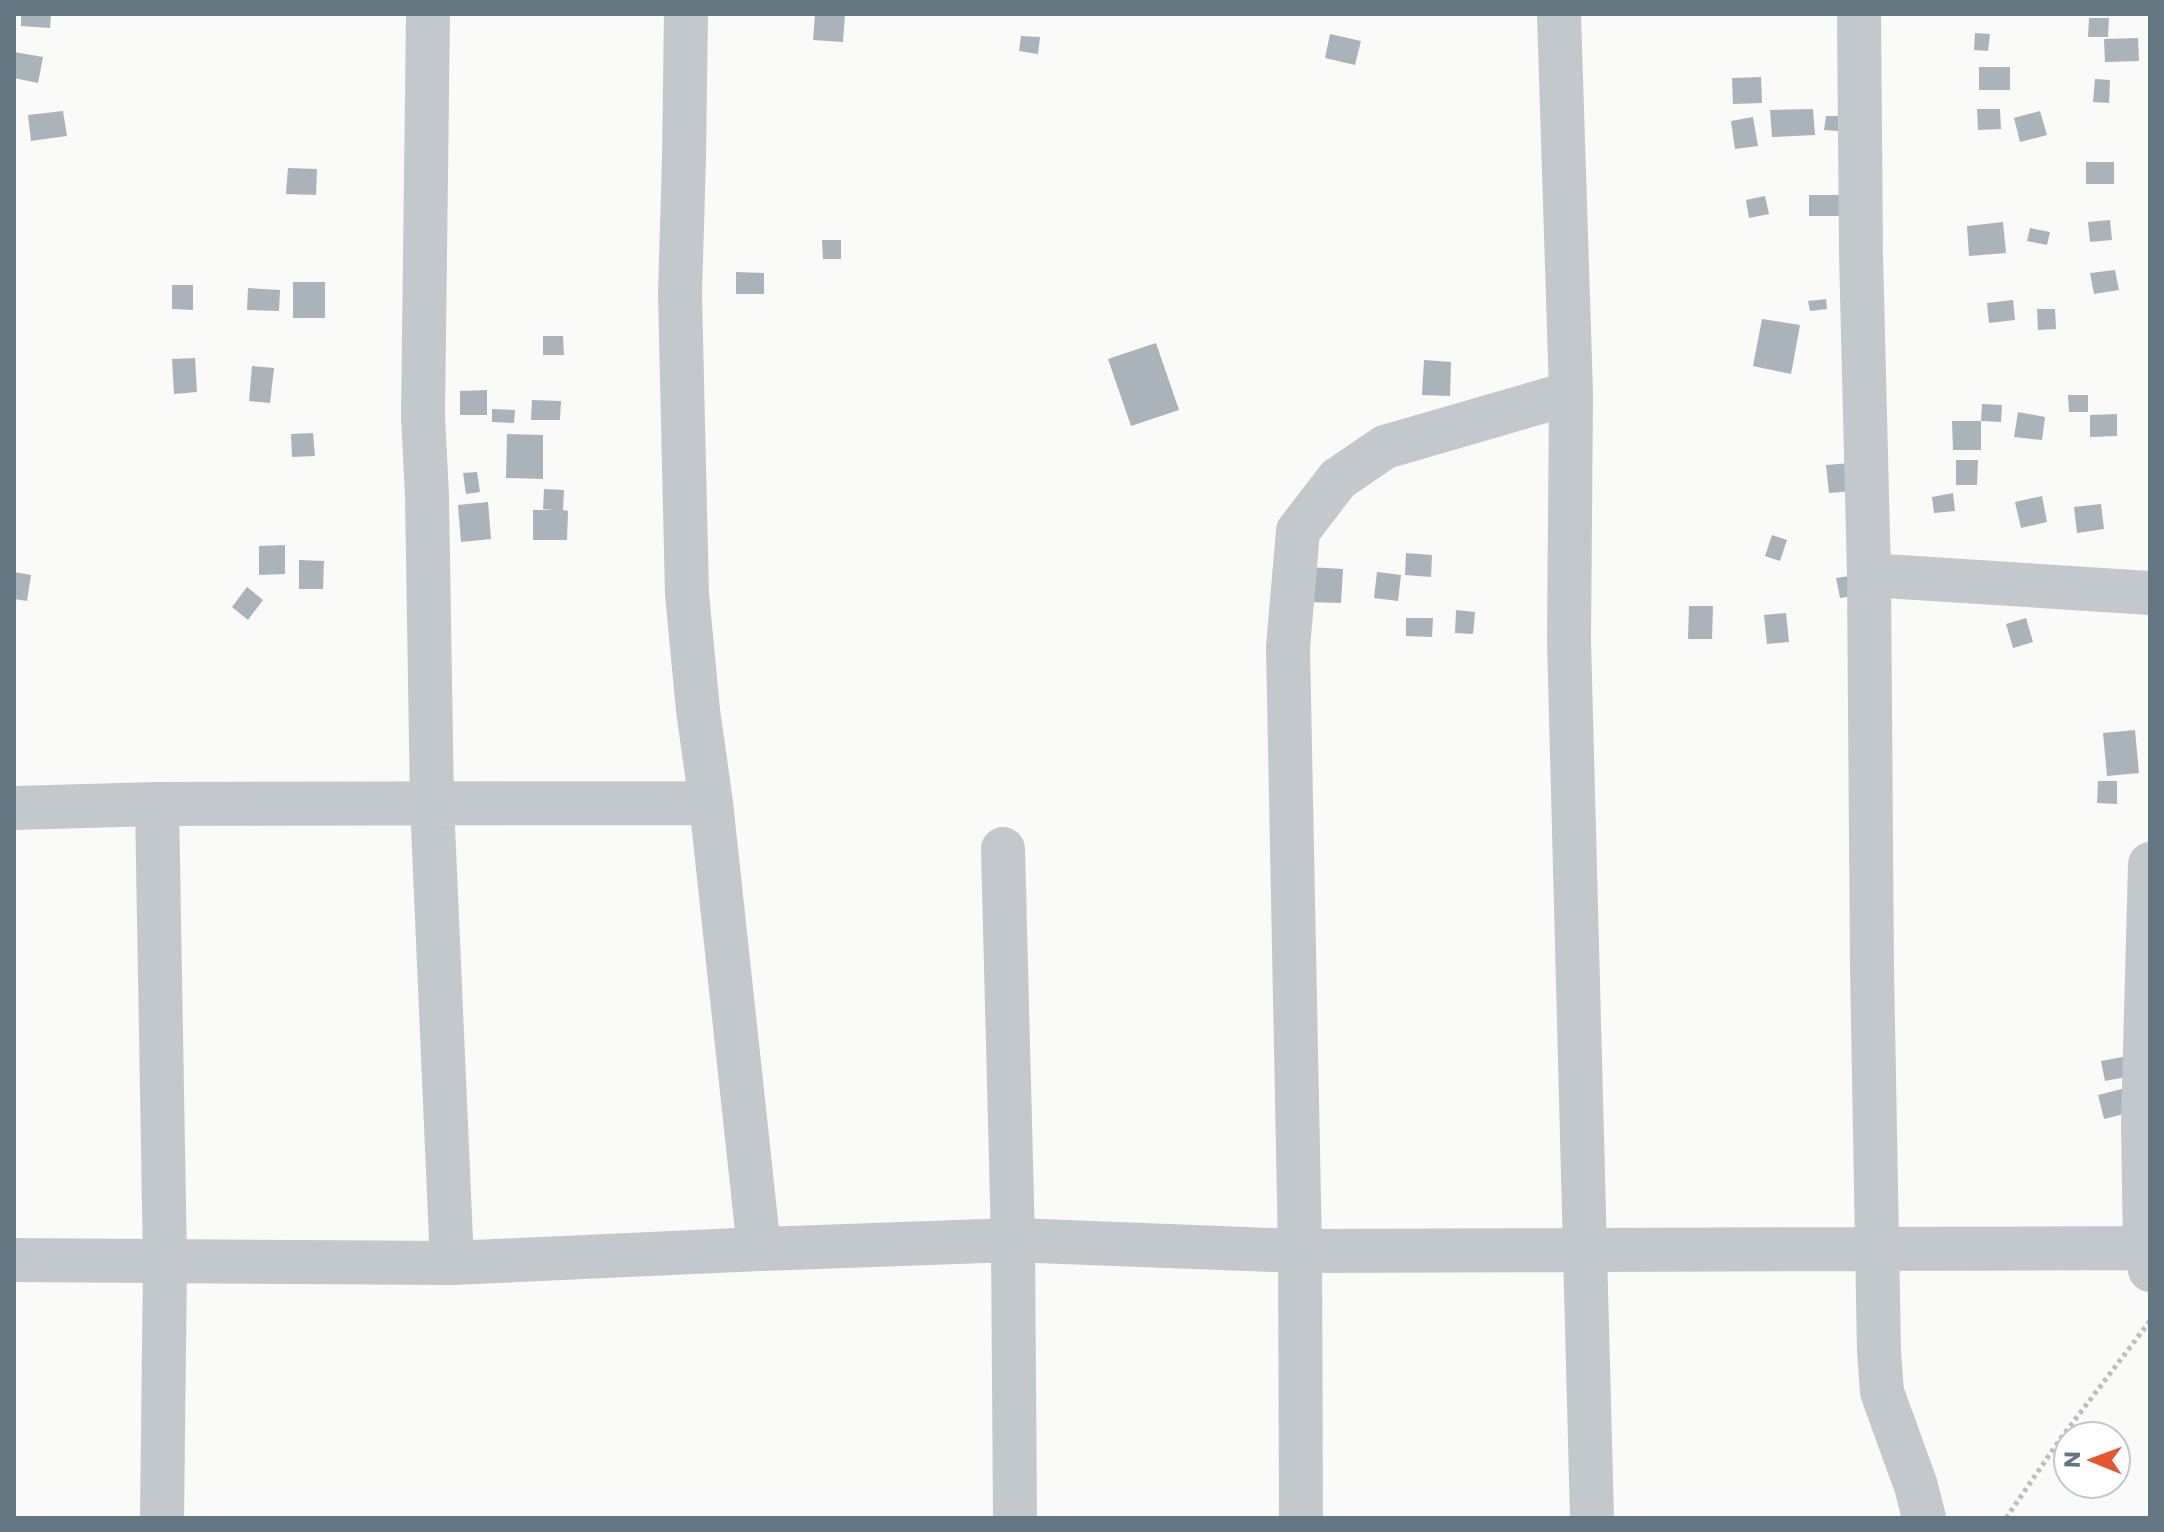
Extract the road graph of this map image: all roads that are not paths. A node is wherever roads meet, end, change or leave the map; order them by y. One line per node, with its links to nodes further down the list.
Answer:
1 (428, 14): 8 (street)
2 (686, 14): 9 (street)
3 (1559, 14): 5 (street)
4 (1859, 14): 6 (street)
5 (1571, 393): 16 (street); 18 (street)
6 (1869, 575): 7 (street); 17 (street)
7 (2150, 593)
8 (432, 803): 9 (street); 10 (street); 22 (street)
9 (711, 803): 15 (street)
10 (157, 804): 11 (street); 21 (street)
11 (14, 808)
12 (1003, 849): 14 (street)
13 (2150, 864): 19 (street)
14 (1013, 1240): 15 (street); 18 (street); 24 (street)
15 (759, 1249): 22 (street)
16 (1585, 1249): 17 (street); 18 (street); 26 (street)
17 (1875, 1249): 19 (street); 27 (street)
18 (1300, 1251): 25 (street)
19 (2148, 1255)
20 (14, 1260): 21 (street)
21 (165, 1263): 22 (street); 23 (street)
22 (452, 1263)
23 (162, 1518)
24 (1015, 1518)
25 (1301, 1518)
26 (1592, 1518)
27 (1924, 1518)

